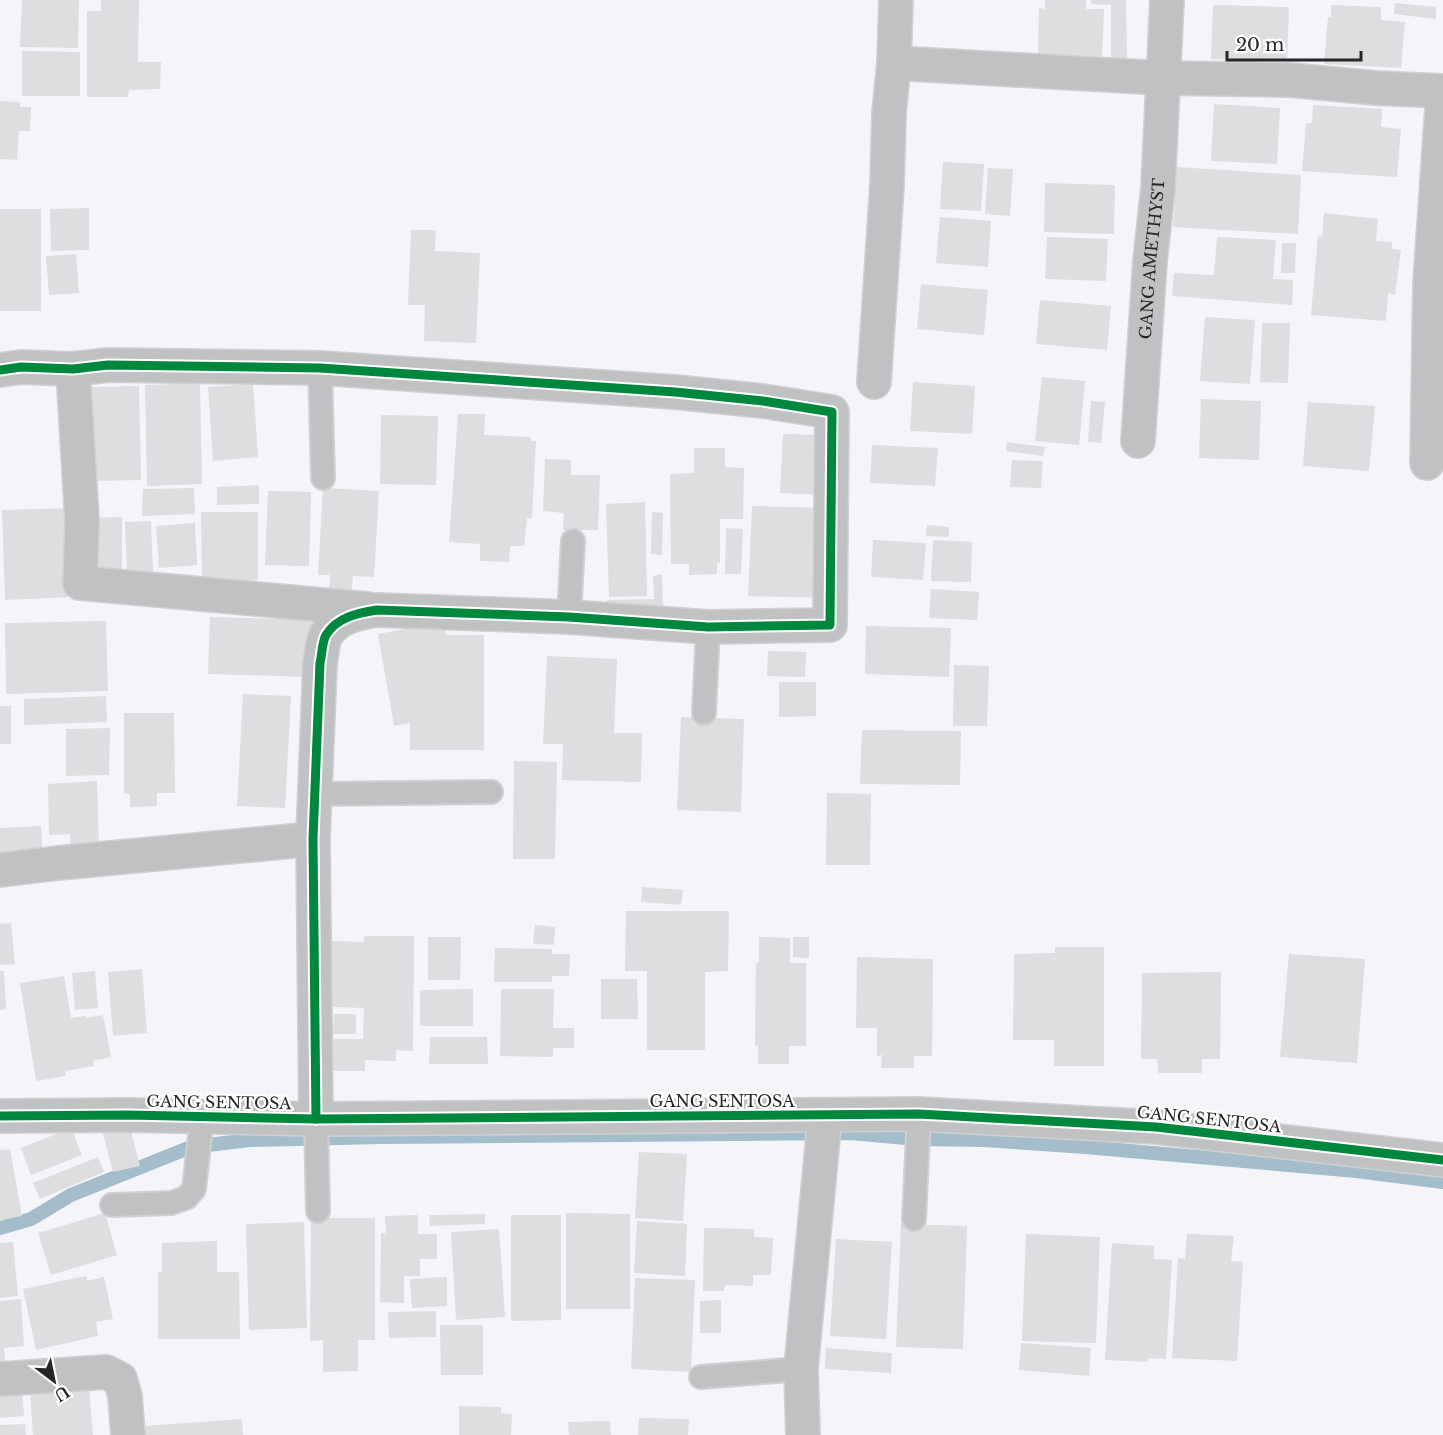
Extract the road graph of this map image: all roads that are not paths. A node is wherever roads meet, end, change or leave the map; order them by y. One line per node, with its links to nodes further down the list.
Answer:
1 (896, 0): 3 (street)
2 (1167, 0): 4 (street, GANG AMETHYST)
3 (894, 63): 4 (street); 9 (street)
4 (1162, 78): 5 (street); 10 (street, GANG AMETHYST)
5 (1443, 92): 11 (street)
6 (320, 368): 7 (street); 12 (lane); 16 (street)
7 (73, 369): 8 (street); 14 (street)
8 (0, 370)
9 (874, 382)
10 (1138, 441)
11 (1426, 463)
12 (323, 478)
13 (573, 541): 15 (lane)
14 (377, 610): 15 (street); 19 (street)
15 (569, 617): 16 (street)
16 (708, 627): 17 (lane)
17 (704, 713)
18 (491, 792): 19 (lane)
19 (316, 794): 20 (street)
20 (313, 839): 21 (street); 25 (street)
21 (0, 870)
22 (919, 1114): 26 (street, GANG SENTOSA); 27 (street, GANG SENTOSA); 30 (lane)
23 (0, 1116): 24 (street, GANG SENTOSA)
24 (202, 1117): 25 (street, GANG SENTOSA); 28 (lane)
25 (316, 1119): 26 (street, GANG SENTOSA); 29 (lane)
26 (824, 1129): 31 (street)
27 (1443, 1160)
28 (112, 1205)
29 (318, 1211)
30 (914, 1220)
31 (801, 1369): 32 (lane); 35 (street)
32 (702, 1377)
33 (0, 1379): 34 (street)
34 (128, 1435)
35 (803, 1435)

